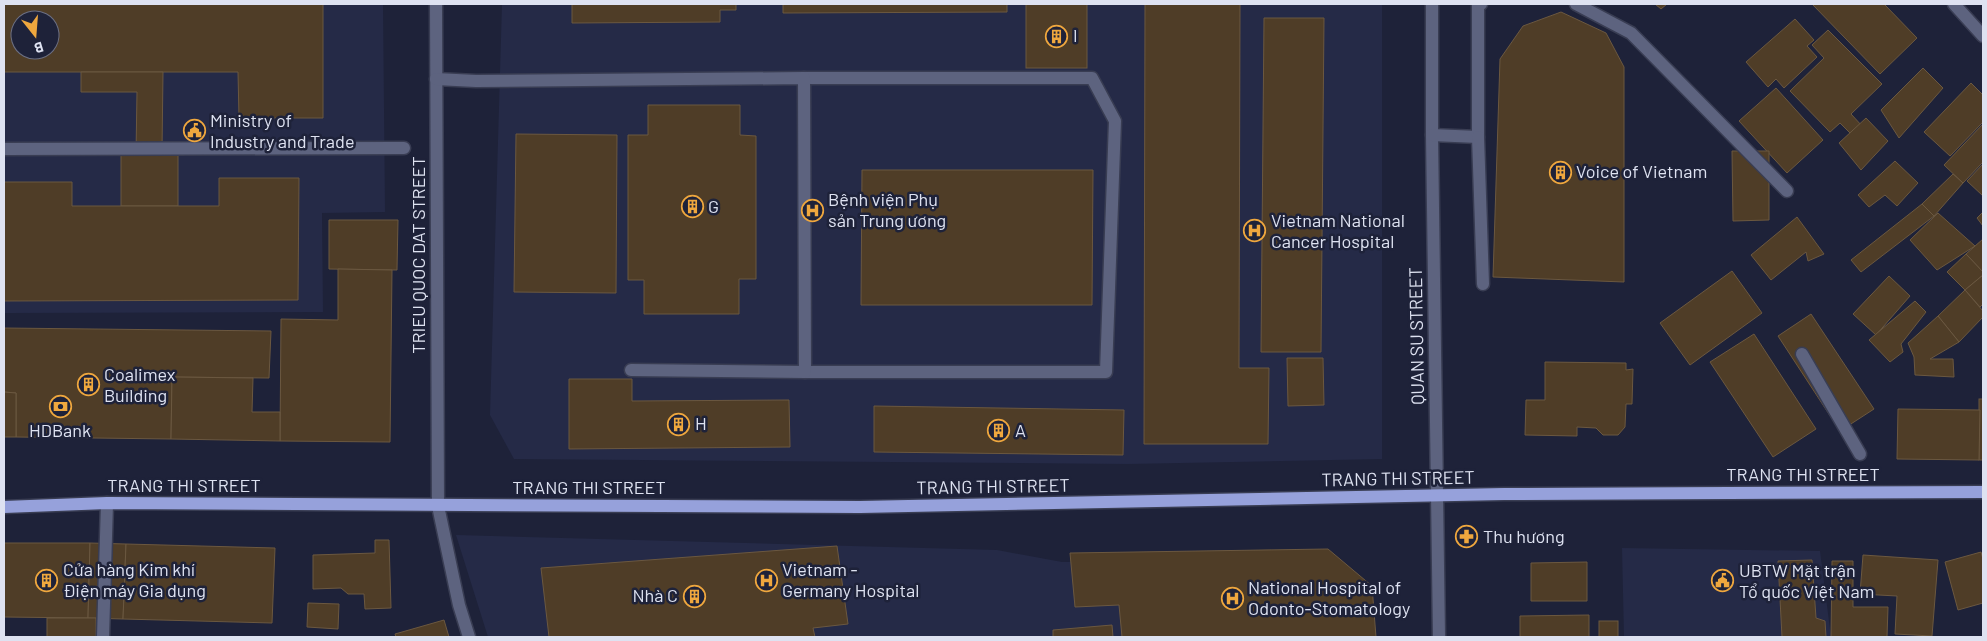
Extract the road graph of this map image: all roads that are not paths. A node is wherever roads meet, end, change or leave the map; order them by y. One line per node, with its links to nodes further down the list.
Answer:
1 (436, 4): 8 (street, TRIEU QUOC DAT STREET)
2 (1432, 4): 9 (street, QUAN SU STREET)
3 (1481, 4): 10 (street)
4 (1576, 4): 13 (street)
5 (1954, 4): 6 (street)
6 (1983, 36)
7 (804, 78): 8 (street); 17 (street); 17 (street)
8 (436, 79): 22 (street, TRIEU QUOC DAT STREET)
9 (1432, 135): 10 (street); 20 (street, QUAN SU STREET)
10 (1478, 137): 14 (street)
11 (404, 148): 12 (street)
12 (4, 149)
13 (1787, 191)
14 (1483, 284)
15 (1802, 354): 18 (street)
16 (631, 370): 17 (street)
17 (805, 372)
18 (1860, 454)
19 (1983, 492): 20 (main road, TRANG THI STREET)
20 (1437, 496): 22 (main road, TRANG THI STREET); 26 (street, QUAN SU STREET)
21 (107, 503): 22 (main road, TRANG THI STREET); 23 (main road, TRANG THI STREET); 24 (street)
22 (438, 506): 25 (street, TRIEU QUOC DAT STREET)
23 (4, 507)
24 (103, 637)
25 (469, 637)
26 (1438, 637)

